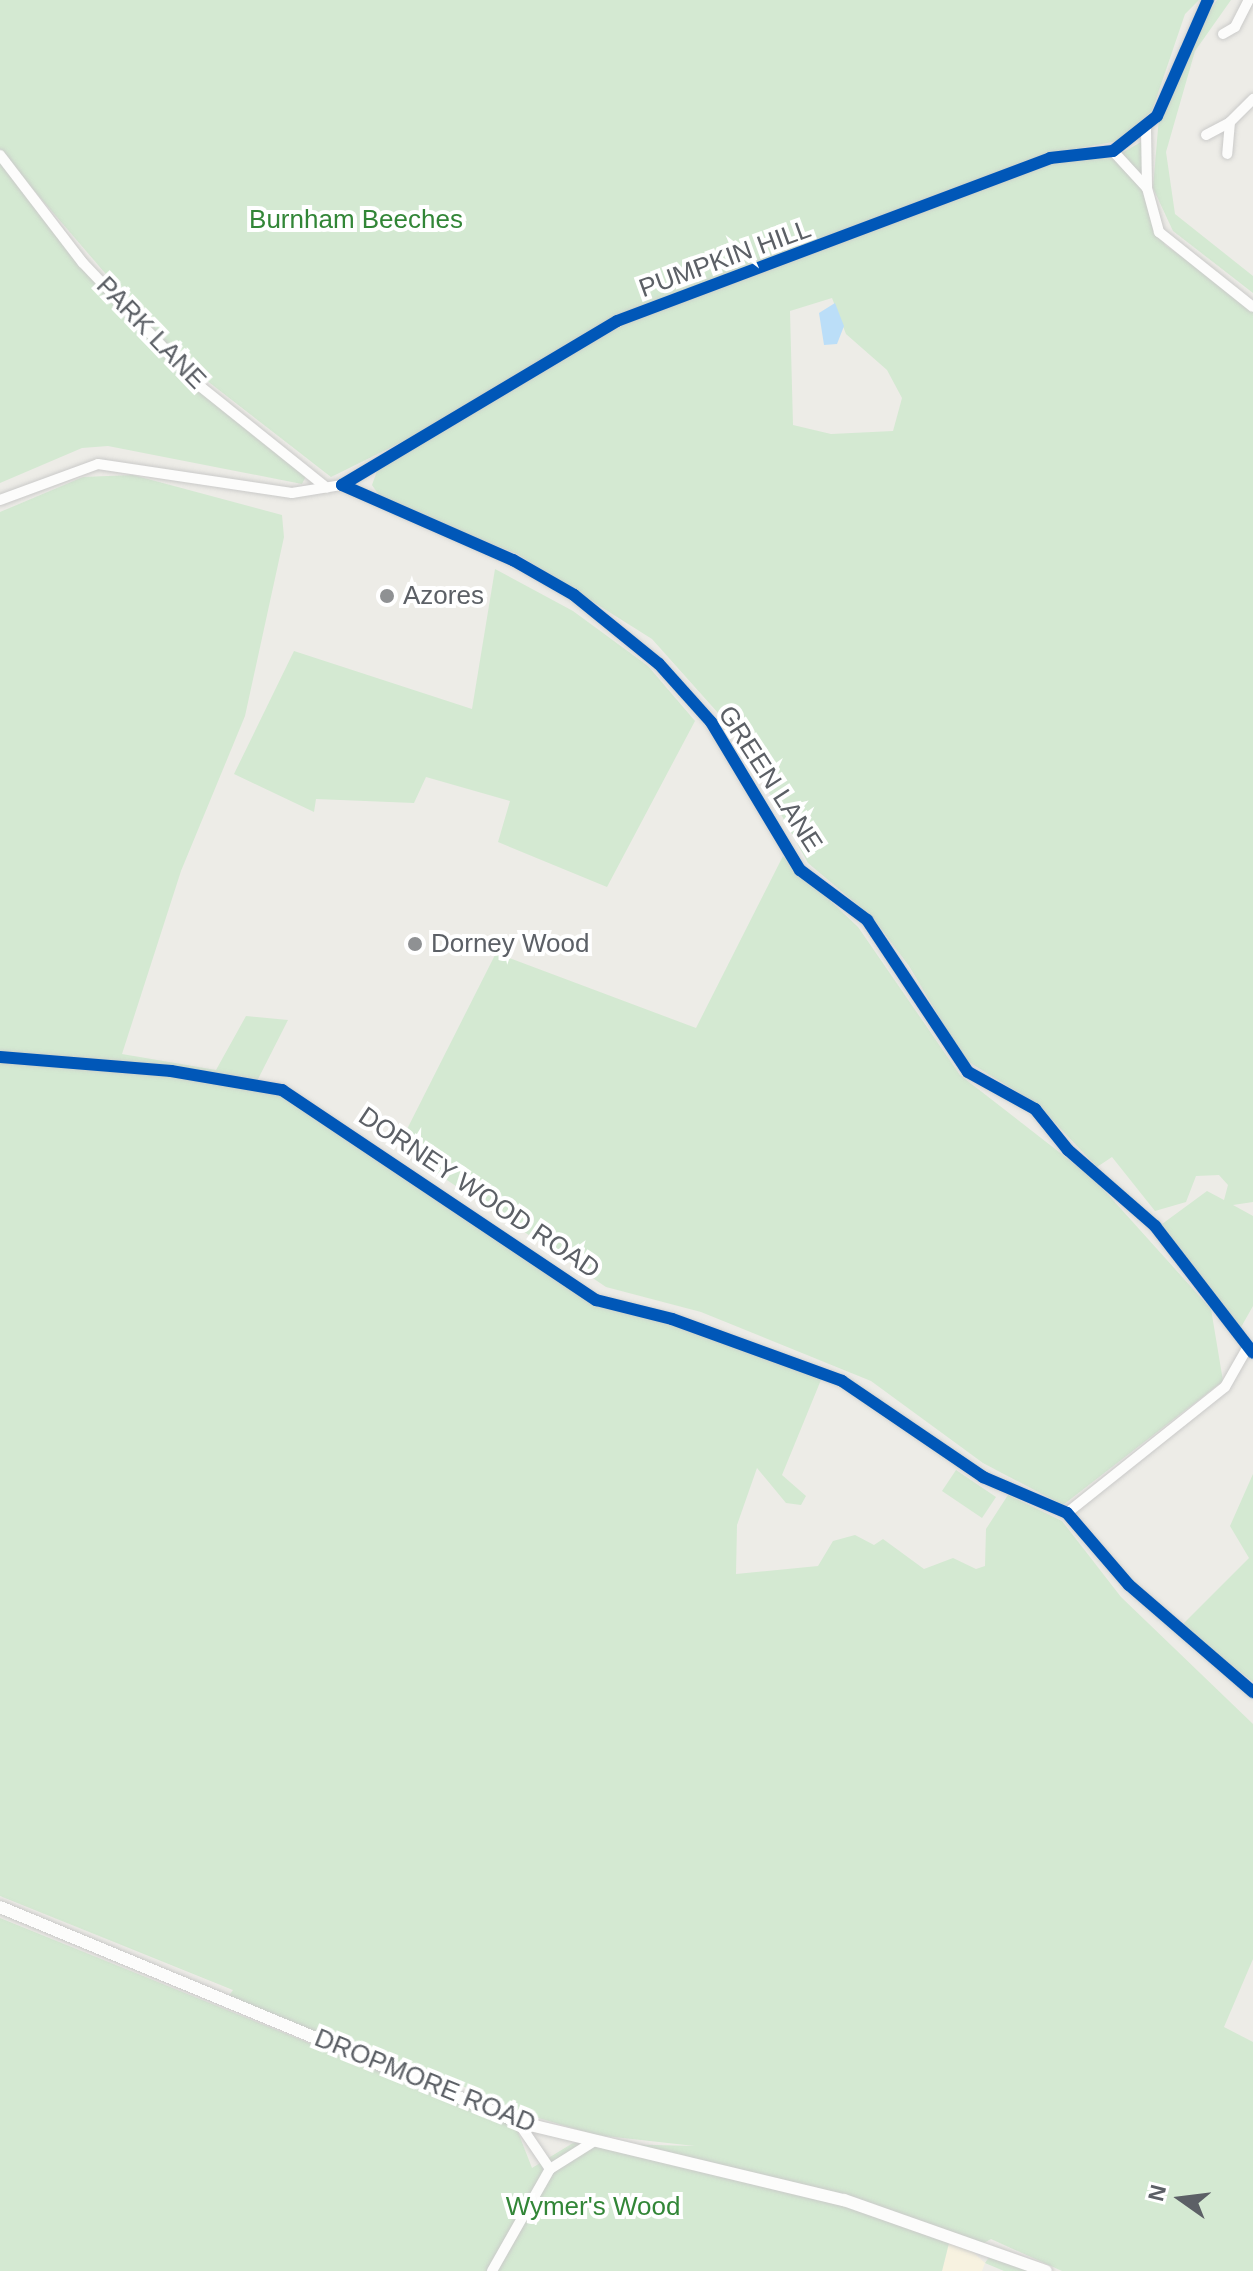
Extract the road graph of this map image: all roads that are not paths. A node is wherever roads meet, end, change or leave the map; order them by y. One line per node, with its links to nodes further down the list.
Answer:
1 (1208, 0): 6 (street)
2 (1249, 0): 3 (street)
3 (1223, 34)
4 (1253, 99): 5 (street)
5 (1230, 122): 7 (street); 9 (street)
6 (1146, 129): 8 (street, PUMPKIN HILL); 11 (street)
7 (1206, 135)
8 (1113, 151): 11 (street); 13 (street, PUMPKIN HILL)
9 (1227, 154)
10 (0, 155): 14 (street, PARK LANE)
11 (1147, 188): 12 (street)
12 (1253, 307)
13 (342, 485): 14 (street, PUMPKIN HILL); 17 (street, GREEN LANE)
14 (327, 488): 15 (street, PUMPKIN HILL)
15 (0, 500)
16 (0, 1057): 18 (street, DORNEY WOOD ROAD)
17 (1250, 1352): 18 (street)
18 (1067, 1513): 19 (street, DORNEY WOOD ROAD)
19 (1253, 1692)
20 (0, 1907): 21 (street, DROPMORE ROAD)
21 (518, 2122): 22 (street, DROPMORE ROAD); 23 (street)
22 (596, 2140): 23 (street); 25 (street, DROPMORE ROAD)
23 (550, 2169): 24 (street)
24 (492, 2271)
25 (1046, 2271)

